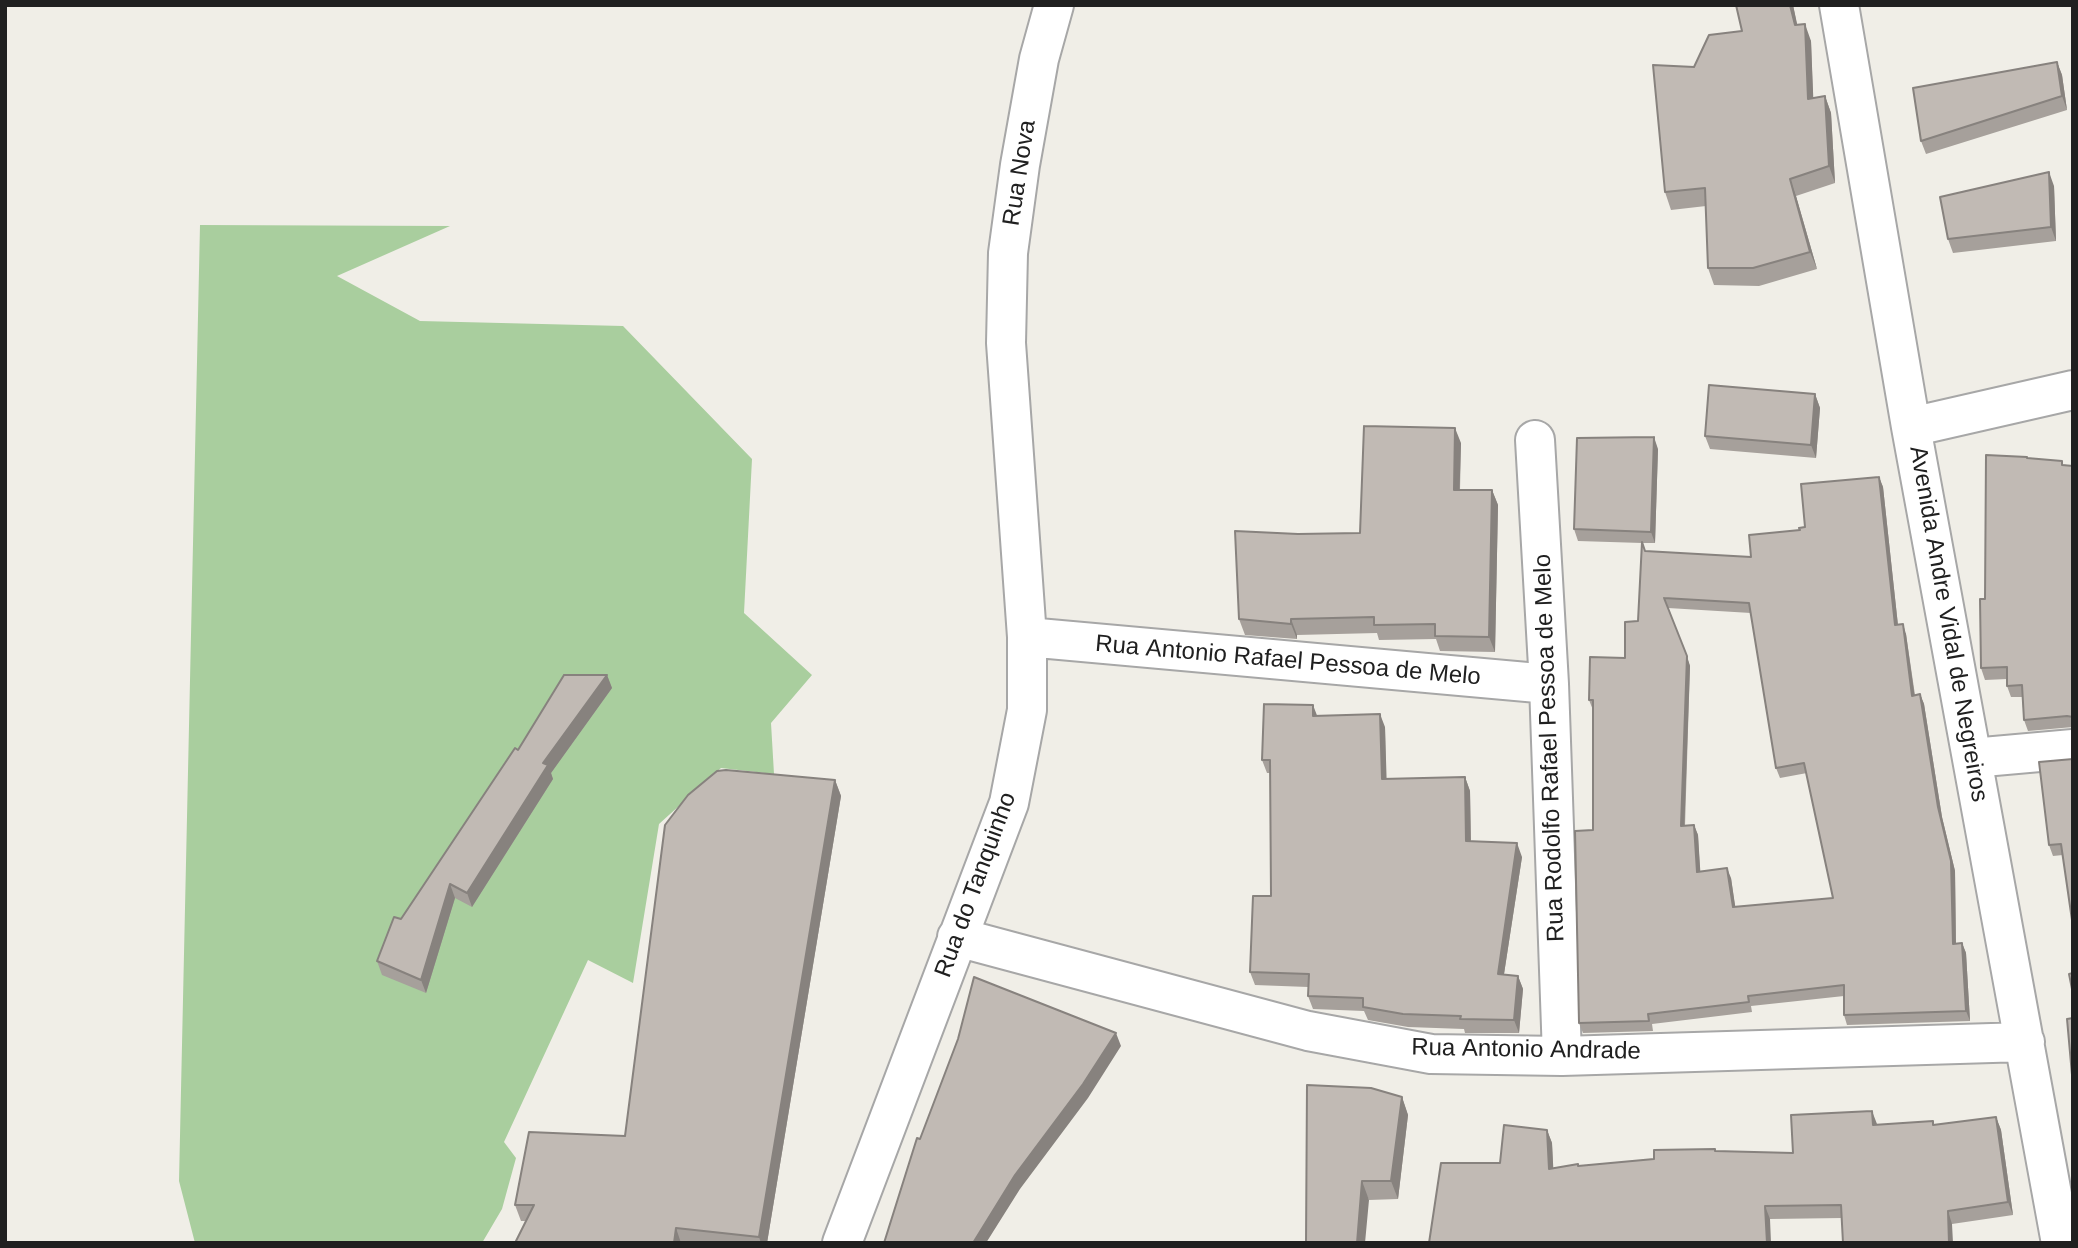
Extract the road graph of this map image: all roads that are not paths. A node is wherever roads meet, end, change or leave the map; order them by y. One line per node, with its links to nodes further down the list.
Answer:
1 (1054, 5): 3 (street, Rua Nova)
2 (1839, 5): 5 (street, Avenida Andre Vidal de Negreiros)
3 (1006, 343): 7 (street, Rua do Tanquinho)
4 (2073, 390): 5 (street)
5 (1911, 427): 10 (street, Avenida Andre Vidal de Negreiros)
6 (1535, 440): 8 (street, Rua Rodolfo Rafael Pessoa de Melo)
7 (1027, 638): 8 (street, Rua Antonio Rafael Pessoa de Melo); 11 (street, Rua do Tanquinho)
8 (1549, 684): 13 (street, Rua Rodolfo Rafael Pessoa de Melo)
9 (2073, 749): 10 (street)
10 (1972, 758): 12 (street, Avenida Andre Vidal de Negreiros)
11 (957, 937): 13 (street, Rua Antonio Andrade); 14 (street, Rua do Tanquinho)
12 (2025, 1042): 13 (street, Rua Antonio Andrade); 15 (street, Avenida Andre Vidal de Negreiros)
13 (1562, 1056)
14 (842, 1243)
15 (2061, 1243)

